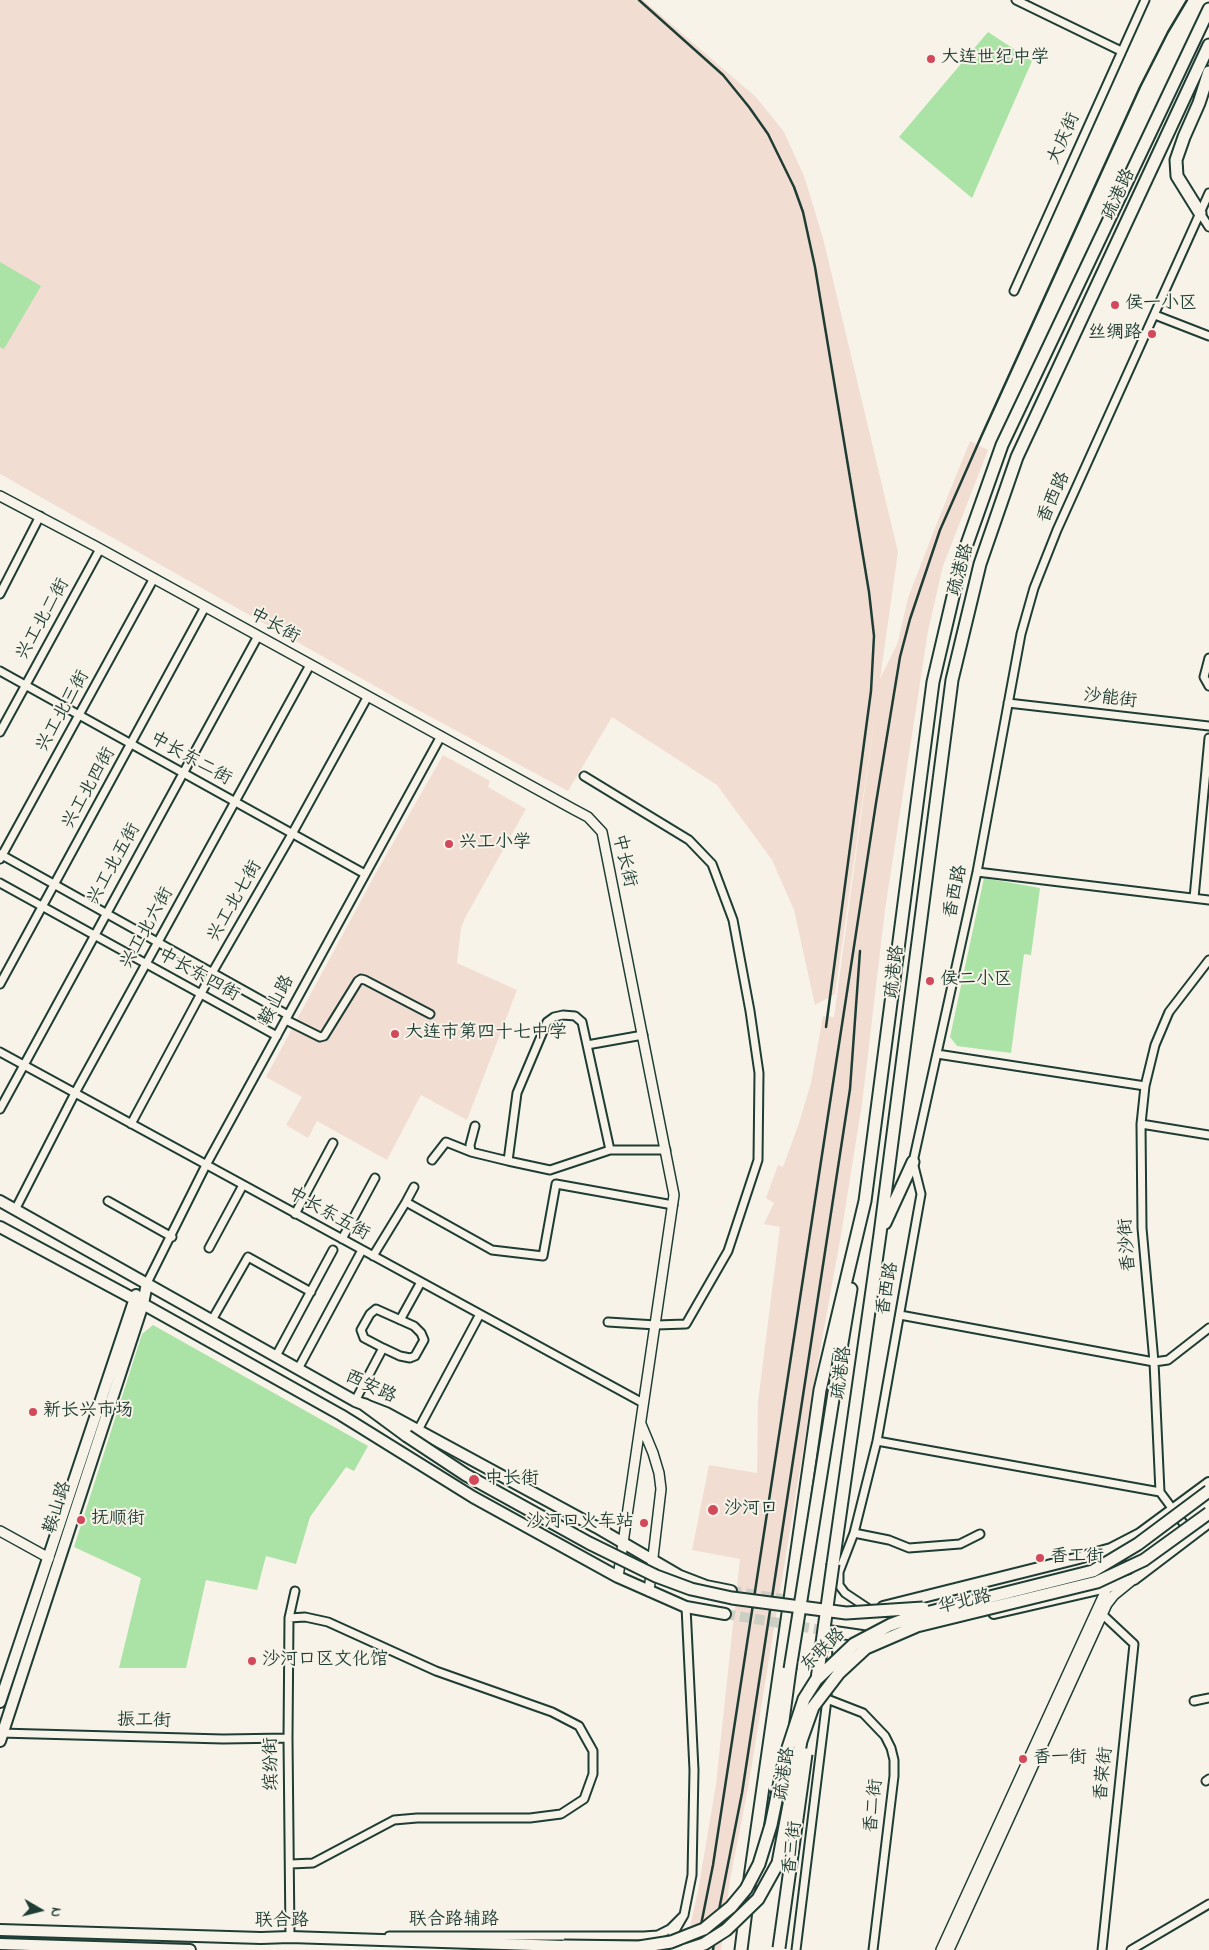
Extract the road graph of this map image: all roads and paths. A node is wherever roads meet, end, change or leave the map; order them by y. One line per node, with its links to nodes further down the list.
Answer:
1 (1016, 0): 5 (street)
2 (1145, 0): 5 (street, 大庆街)
3 (1209, 9): 81 (highway)
4 (1209, 45): 87 (highway, 疏港路)
5 (1121, 51): 10 (street, 大庆街)
6 (1209, 72): 8 (highway)
7 (1209, 193): 8 (street, 香西路)
8 (1200, 213): 9 (street); 11 (street, 香西路)
9 (1209, 227)
10 (1014, 290)
11 (1155, 315): 12 (street); 26 (street, 香西路)
12 (1209, 336)
13 (0, 496): 14 (street, 中长街)
14 (40, 516): 15 (street, 中长街); 17 (street)
15 (100, 549): 16 (street, 中长街); 23 (street, 兴工北二街)
16 (154, 578): 18 (street, 中长街); 27 (street, 兴工北三街)
17 (0, 594)
18 (205, 608): 19 (street, 中长街); 32 (street, 兴工北四街)
19 (258, 636): 21 (street, 中长街); 33 (street, 兴工北五街)
20 (1209, 658): 24 (street)
21 (310, 665): 25 (street, 中长街); 35 (street, 兴工北六街)
22 (0, 671): 23 (street, 中长东二街)
23 (25, 685): 27 (street, 中长东二街); 29 (street, 兴工北二街)
24 (1209, 686)
25 (368, 696): 30 (street, 中长街); 36 (street, 兴工北七街)
26 (1008, 703): 28 (street, 沙能街); 38 (street, 香西路)
27 (79, 715): 32 (street, 中长东二街); 37 (street, 兴工北三街)
28 (1209, 726)
29 (0, 732)
30 (441, 736): 39 (street, 鞍山路); 55 (street, 中长街)
31 (1209, 738): 42 (street)
32 (132, 745): 33 (street, 中长东二街); 41 (street, 兴工北四街)
33 (183, 773): 35 (street, 中长东二街); 45 (street, 兴工北五街)
34 (584, 776): 103 (street)
35 (235, 802): 36 (street, 中长东二街); 47 (street, 兴工北六街)
36 (292, 834): 39 (street, 中长东二街); 50 (street, 兴工北七街)
37 (1, 856): 41 (street, 中长东四街)
38 (977, 872): 42 (street); 59 (street, 香西路)
39 (365, 874): 54 (street, 鞍山路)
40 (0, 883): 44 (street, 中长东四街)
41 (54, 884): 44 (street, 兴工北四街); 45 (street, 中长东四街)
42 (1194, 898): 43 (street)
43 (1209, 900)
44 (42, 907): 46 (street, 中长东四街); 51 (street, 兴工北四街)
45 (106, 913): 46 (street, 兴工北五街); 47 (street, 中长东四街)
46 (94, 936): 49 (street, 中长东四街); 60 (street, 兴工北五街)
47 (157, 942): 49 (street, 兴工北六街); 50 (street, 中长东四街)
48 (1209, 960): 61 (street, 香沙街)
49 (145, 964): 52 (street, 中长东四街); 62 (street, 兴工北六街)
50 (212, 973): 52 (street, 兴工北七街); 54 (street, 中长东四街)
51 (0, 984)
52 (201, 994): 56 (street, 中长东四街); 64 (street, 兴工北七街)
53 (430, 1014): 54 (street, 中长东四街)
54 (287, 1017): 56 (street, 鞍山路)
55 (643, 1035): 57 (street); 70 (street, 中长街)
56 (277, 1036): 75 (street, 鞍山路)
57 (587, 1045): 69 (street); 73 (street)
58 (0, 1052): 60 (street, 中长东五街)
59 (937, 1054): 61 (street); 74 (street, 香西路)
60 (23, 1065): 62 (street, 中长东五街); 63 (street, 兴工北五街)
61 (1146, 1086): 65 (street, 香沙街)
62 (75, 1093): 64 (street, 中长东五街); 84 (street, 兴工北六街)
63 (0, 1109)
64 (131, 1124): 75 (street, 中长东五街)
65 (1141, 1124): 67 (street); 107 (street, 香沙街)
66 (475, 1126): 71 (street)
67 (1209, 1135)
68 (333, 1143): 85 (street)
69 (610, 1150): 70 (street); 73 (street)
70 (666, 1150): 83 (street, 中长街)
71 (471, 1152): 72 (street); 73 (street)
72 (432, 1160)
73 (508, 1161)
74 (913, 1162): 87 (highway); 99 (street, 香西路)
75 (206, 1165): 77 (street, 中长东五街); 88 (street, 鞍山路)
76 (375, 1178): 89 (street)
77 (243, 1185): 85 (street, 中长东五街); 90 (street)
78 (414, 1187): 82 (street)
79 (0, 1201): 84 (main road, 西安路)
80 (108, 1201): 88 (street)
81 (865, 1201): 150 (highway, bridge); 152 (highway)
82 (406, 1202): 83 (street); 93 (street)
83 (673, 1205): 103 (street, 中长街)
84 (15, 1210): 95 (main road, 西安路)
85 (295, 1214): 89 (street, 中长东五街)
86 (0, 1227): 97 (main road, 西安路)
87 (880, 1234): 160 (highway, 疏港路, bridge)
88 (172, 1237): 95 (street, 鞍山路)
89 (342, 1239): 92 (street, 中长东五街)
90 (209, 1248)
91 (333, 1250): 96 (street)
92 (362, 1250): 93 (street, 中长东五街); 108 (street)
93 (373, 1256): 94 (street, 中长东五街)
94 (420, 1282): 98 (street, 中长东五街); 101 (street)
95 (147, 1283): 97 (main road, 鞍山路); 100 (main road, 西安路)
96 (311, 1292): 100 (street); 106 (street)
97 (138, 1302): 127 (main road, 鞍山路); 130 (main road, 西安路); 148 (main road, 鞍山路)
98 (480, 1314): 110 (street, 中长东五街); 112 (street)
99 (900, 1315): 107 (street); 113 (street, 香西路)
100 (212, 1320): 106 (main road, 西安路)
101 (400, 1320): 105 (street); 105 (street)
102 (608, 1322): 103 (street)
103 (656, 1325): 110 (street, 中长街)
104 (1209, 1328): 107 (street)
105 (383, 1348): 109 (street)
106 (276, 1356): 108 (main road, 西安路)
107 (1154, 1362): 116 (street, 香沙街)
108 (298, 1368): 109 (main road, 西安路)
109 (360, 1403): 112 (main road, 西安路); 137 (highway, bridge)
110 (643, 1403): 111 (street, 中长街)
111 (641, 1424): 125 (street, 中长街); 126 (street)
112 (418, 1430): 125 (main road, 西安路)
113 (877, 1441): 116 (street); 121 (street, 香西路)
114 (1209, 1483): 117 (main road)
115 (1209, 1491): 137 (highway, 东联路, bridge)
116 (1160, 1492): 117 (street)
117 (1174, 1510): 123 (street); 124 (main road)
118 (1209, 1513): 164 (highway, 东联路, bridge)
119 (1209, 1522): 123 (main road)
120 (0, 1532): 127 (street)
121 (854, 1533): 122 (street); 139 (street, 香西路)
122 (980, 1534)
123 (1192, 1535): 131 (main road)
124 (1134, 1538): 132 (street); 139 (main road)
125 (623, 1543): 128 (main road, 西安路); 130 (street, 中长街)
126 (655, 1543): 128 (street); 129 (street)
127 (49, 1558): 147 (main road, 鞍山路)
128 (653, 1560): 129 (main road, 西安路); 133 (street)
129 (667, 1568): 134 (main road, 西安路)
130 (618, 1577): 133 (main road, 西安路)
131 (1134, 1579): 132 (main road, 华北路); 141 (street)
132 (1108, 1587): 143 (main road, 华北路); 169 (street)
133 (649, 1591): 138 (main road, 西安路)
134 (731, 1591)
135 (295, 1592): 142 (street, 缤纷街)
136 (834, 1606): 139 (main road)
137 (950, 1606): 150 (highway, 东联路, bridge)
138 (686, 1607): 140 (main road, 西安路); 154 (street)
139 (869, 1609)
140 (725, 1614)
141 (1102, 1614): 170 (street); 171 (street, 香荣街)
142 (289, 1618): 149 (street, 缤纷街); 151 (street)
143 (828, 1631): 145 (street, 香三街)
144 (1209, 1698): 146 (street)
145 (827, 1699): 167 (street, 香三街); 168 (street, 香二街)
146 (1194, 1701)
147 (0, 1702)
148 (1, 1736): 149 (street, 振工街)
149 (288, 1738): 151 (street, 缤纷街)
150 (766, 1839): 159 (highway, 东联路, bridge)
151 (291, 1864): 157 (street, 缤纷街)
152 (751, 1871): 165 (highway); 166 (highway)
153 (1209, 1904): 172 (street)
154 (684, 1915): 156 (street, 联合路辅路); 163 (street)
155 (0, 1930): 157 (main road, 联合路)
156 (611, 1936): 157 (street, 联合路辅路); 162 (street)
157 (294, 1937): 159 (main road, 联合路)
158 (0, 1944): 161 (main road)
159 (564, 1946)
160 (778, 1949)
161 (190, 1950)
162 (619, 1950)
163 (664, 1950)
164 (686, 1950)
165 (741, 1950)
166 (749, 1950)
167 (796, 1950)
168 (873, 1950)
169 (941, 1950)
170 (949, 1950)
171 (1102, 1950)
172 (1132, 1950)

